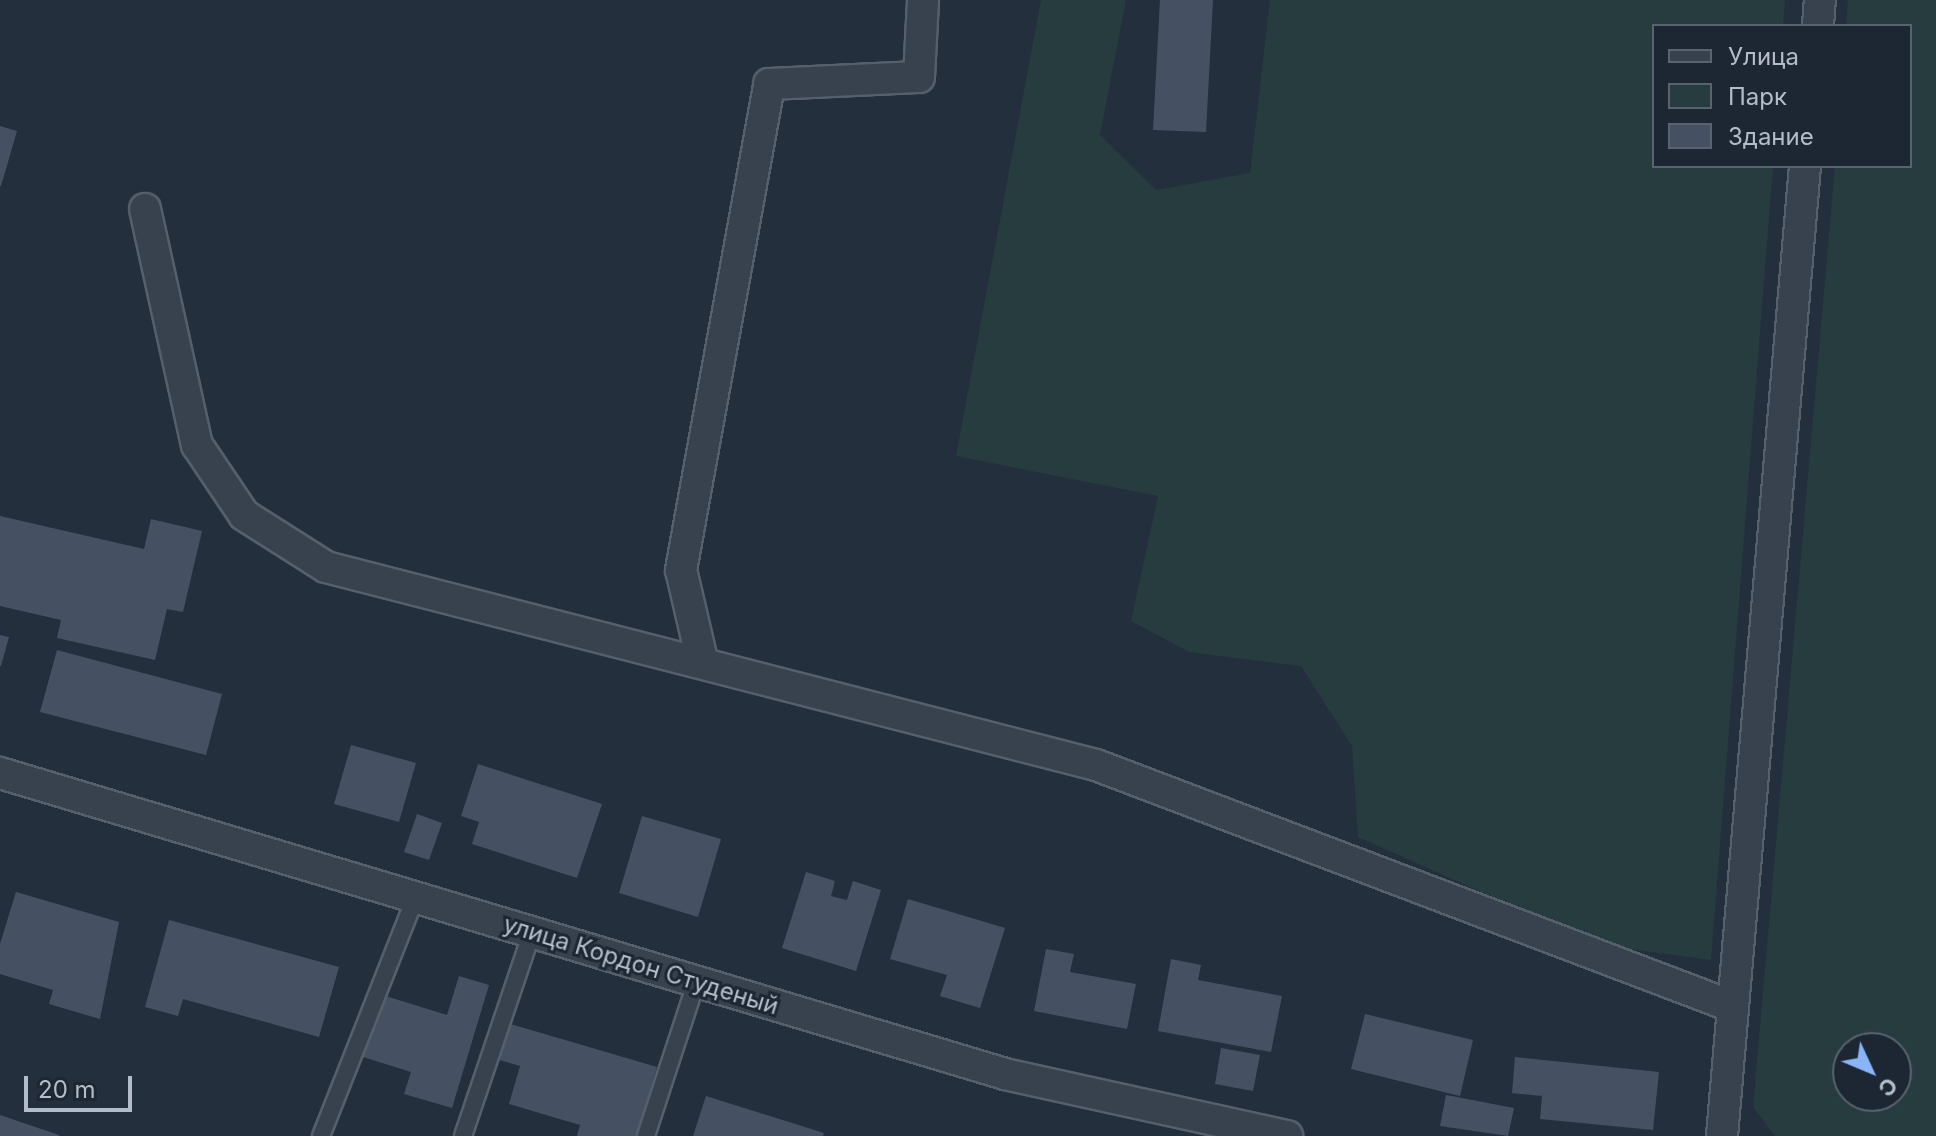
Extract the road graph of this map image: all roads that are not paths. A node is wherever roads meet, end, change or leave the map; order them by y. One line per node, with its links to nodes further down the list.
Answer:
1 (923, 0): 6 (street)
2 (1820, 0): 3 (street)
3 (1818, 24)
4 (1805, 168): 11 (street)
5 (145, 209): 6 (street)
6 (702, 660): 11 (street)
7 (0, 773): 8 (street, улица Кордон Студеный)
8 (415, 898): 9 (street, улица Кордон Студеный); 12 (lane)
9 (532, 932): 10 (street, улица Кордон Студеный); 13 (lane)
10 (696, 983): 14 (lane); 15 (street, улица Кордон Студеный)
11 (1731, 1006): 16 (street)
12 (321, 1136)
13 (463, 1136)
14 (646, 1136)
15 (1287, 1136)
16 (1722, 1136)

